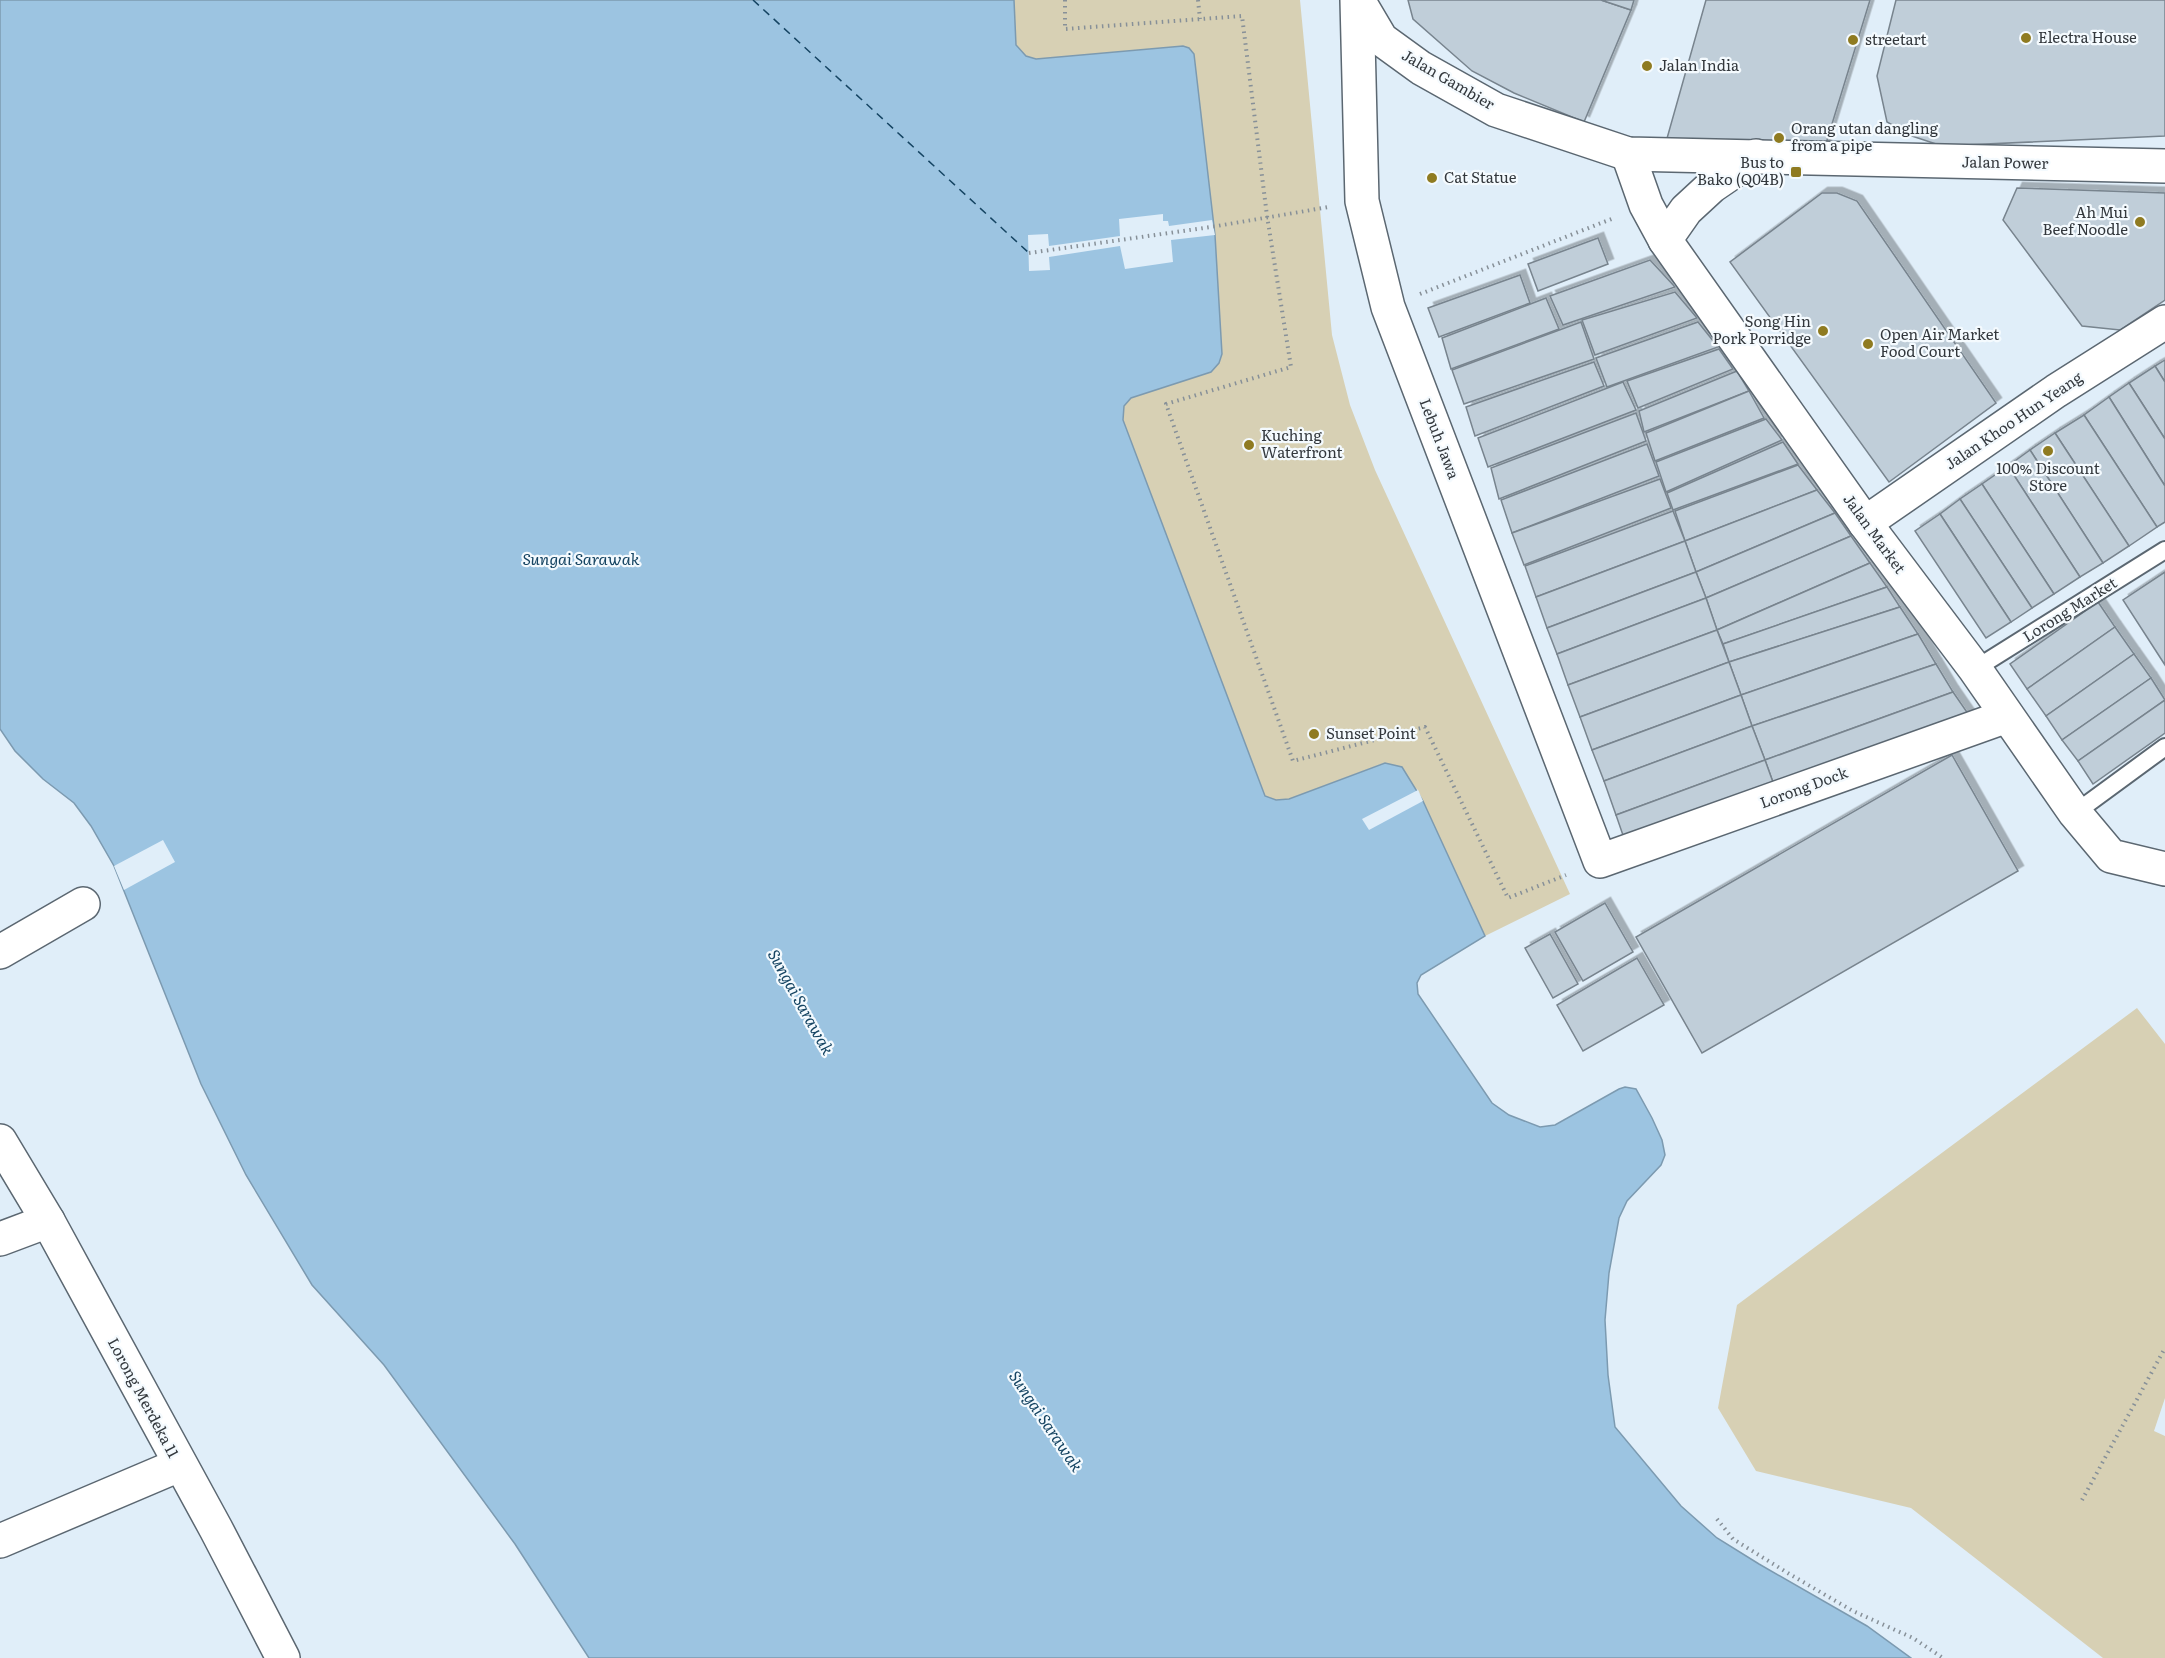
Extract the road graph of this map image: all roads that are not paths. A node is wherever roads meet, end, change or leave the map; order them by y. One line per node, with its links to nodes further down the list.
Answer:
1 (1358, 0): 2 (street, Jalan Gambier); 13 (street, Lebuh Jawa)
2 (1628, 154): 3 (street, Jalan Power); 5 (street, Jalan Market)
3 (1756, 156): 4 (street, Jalan Power); 5 (street)
4 (2165, 166)
5 (1665, 240): 7 (street, Jalan Market)
6 (2165, 322): 7 (street, Jalan Khoo Hun Yeang)
7 (1865, 523): 9 (street, Jalan Market)
8 (2165, 550): 9 (lane, Lorong Market)
9 (1975, 669): 10 (street, Jalan Market)
10 (2007, 716): 12 (street, Jalan Market); 13 (street, Lorong Dock)
11 (2165, 747): 12 (lane)
12 (2075, 813): 14 (street, Jalan Market)
13 (1600, 861)
14 (2165, 869)
15 (83, 904): 16 (street)
16 (0, 952)
17 (0, 1141): 18 (street, Lorong Merdeka 11)
18 (48, 1221): 19 (street); 20 (street, Lorong Merdeka 11)
19 (0, 1239)
20 (179, 1466): 21 (street); 22 (street, Lorong Merdeka 11)
21 (0, 1541)
22 (283, 1658)

